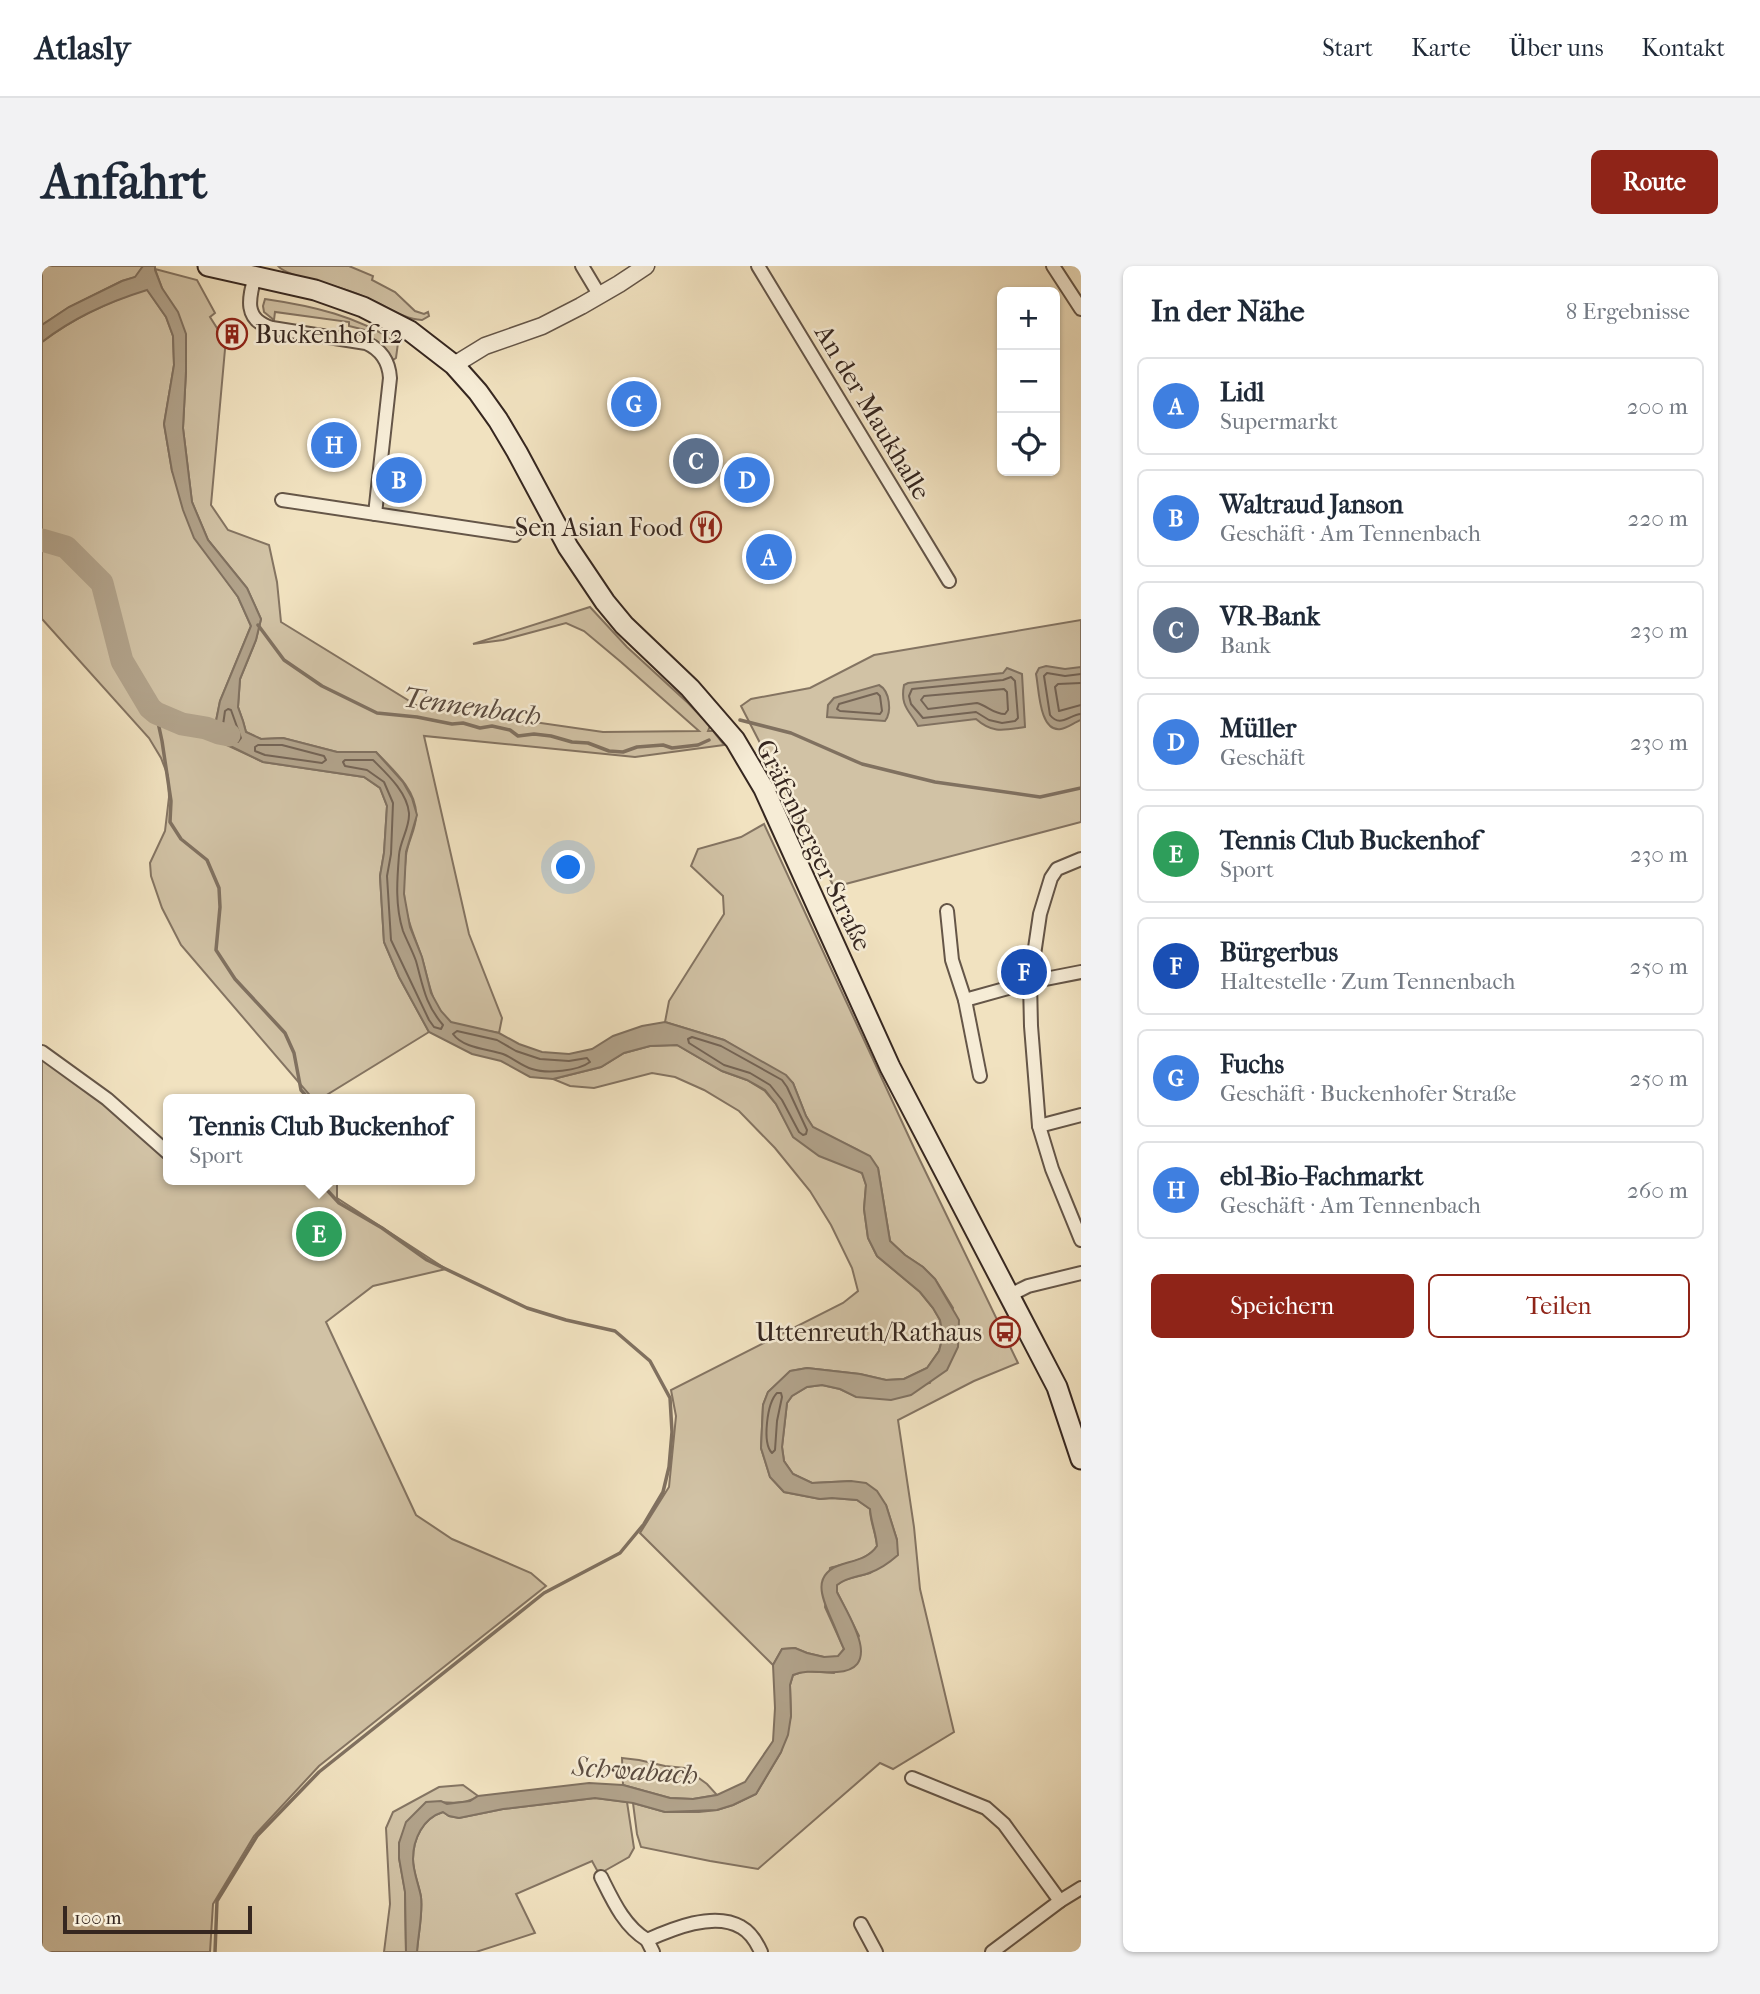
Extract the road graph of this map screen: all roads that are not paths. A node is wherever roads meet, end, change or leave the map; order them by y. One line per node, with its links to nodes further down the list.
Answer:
1 (208, 266): 6 (main road, Gräfenberger Straße)
2 (582, 266): 7 (street)
3 (646, 266): 7 (street)
4 (758, 266): 13 (street, An der Maukhalle)
5 (1053, 266): 8 (street)
6 (255, 276): 9 (main road, Gräfenberger Straße); 11 (street)
7 (600, 296): 9 (street)
8 (1081, 309)
9 (454, 365): 26 (main road, Gräfenberger Straße)
10 (282, 500): 11 (street)
11 (375, 514): 12 (street)
12 (515, 535)
13 (949, 581)
14 (1081, 859): 17 (street)
15 (947, 911): 18 (street)
16 (1081, 972): 17 (street)
17 (1030, 982): 18 (street); 22 (street)
18 (964, 1000): 20 (street)
19 (42, 1052): 23 (street)
20 (979, 1076)
21 (1081, 1115): 22 (street)
22 (1039, 1126): 24 (street)
23 (163, 1148)
24 (1081, 1241)
25 (1081, 1273): 26 (street)
26 (1010, 1296): 27 (main road, Gräfenberger Straße)
27 (1081, 1459)
28 (912, 1778): 31 (street)
29 (601, 1877): 33 (street)
30 (1081, 1888): 31 (street)
31 (1060, 1901): 36 (street)
32 (861, 1924): 35 (street)
33 (650, 1946): 34 (street)
34 (761, 1952)
35 (876, 1952)
36 (992, 1952)

